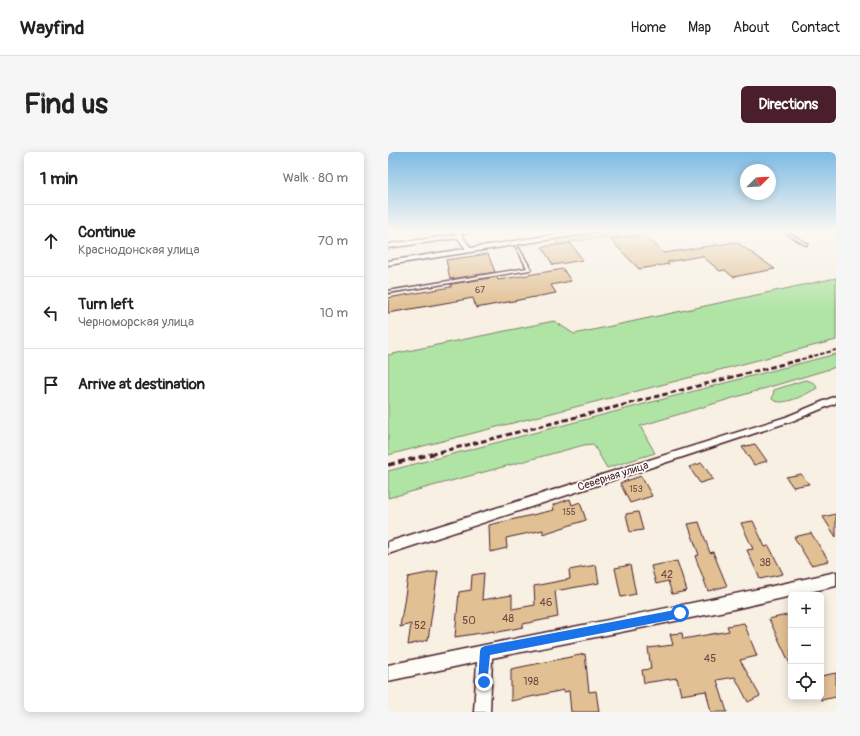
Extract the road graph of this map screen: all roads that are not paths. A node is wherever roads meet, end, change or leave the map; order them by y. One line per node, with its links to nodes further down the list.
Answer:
1 (425, 257): 3 (street)
2 (522, 257): 4 (lane)
3 (388, 263)
4 (388, 292)
5 (836, 399): 6 (street, Северная улица)
6 (388, 548)
7 (836, 579): 8 (street)
8 (485, 651): 9 (street); 10 (street)
9 (388, 673)
10 (482, 712)

